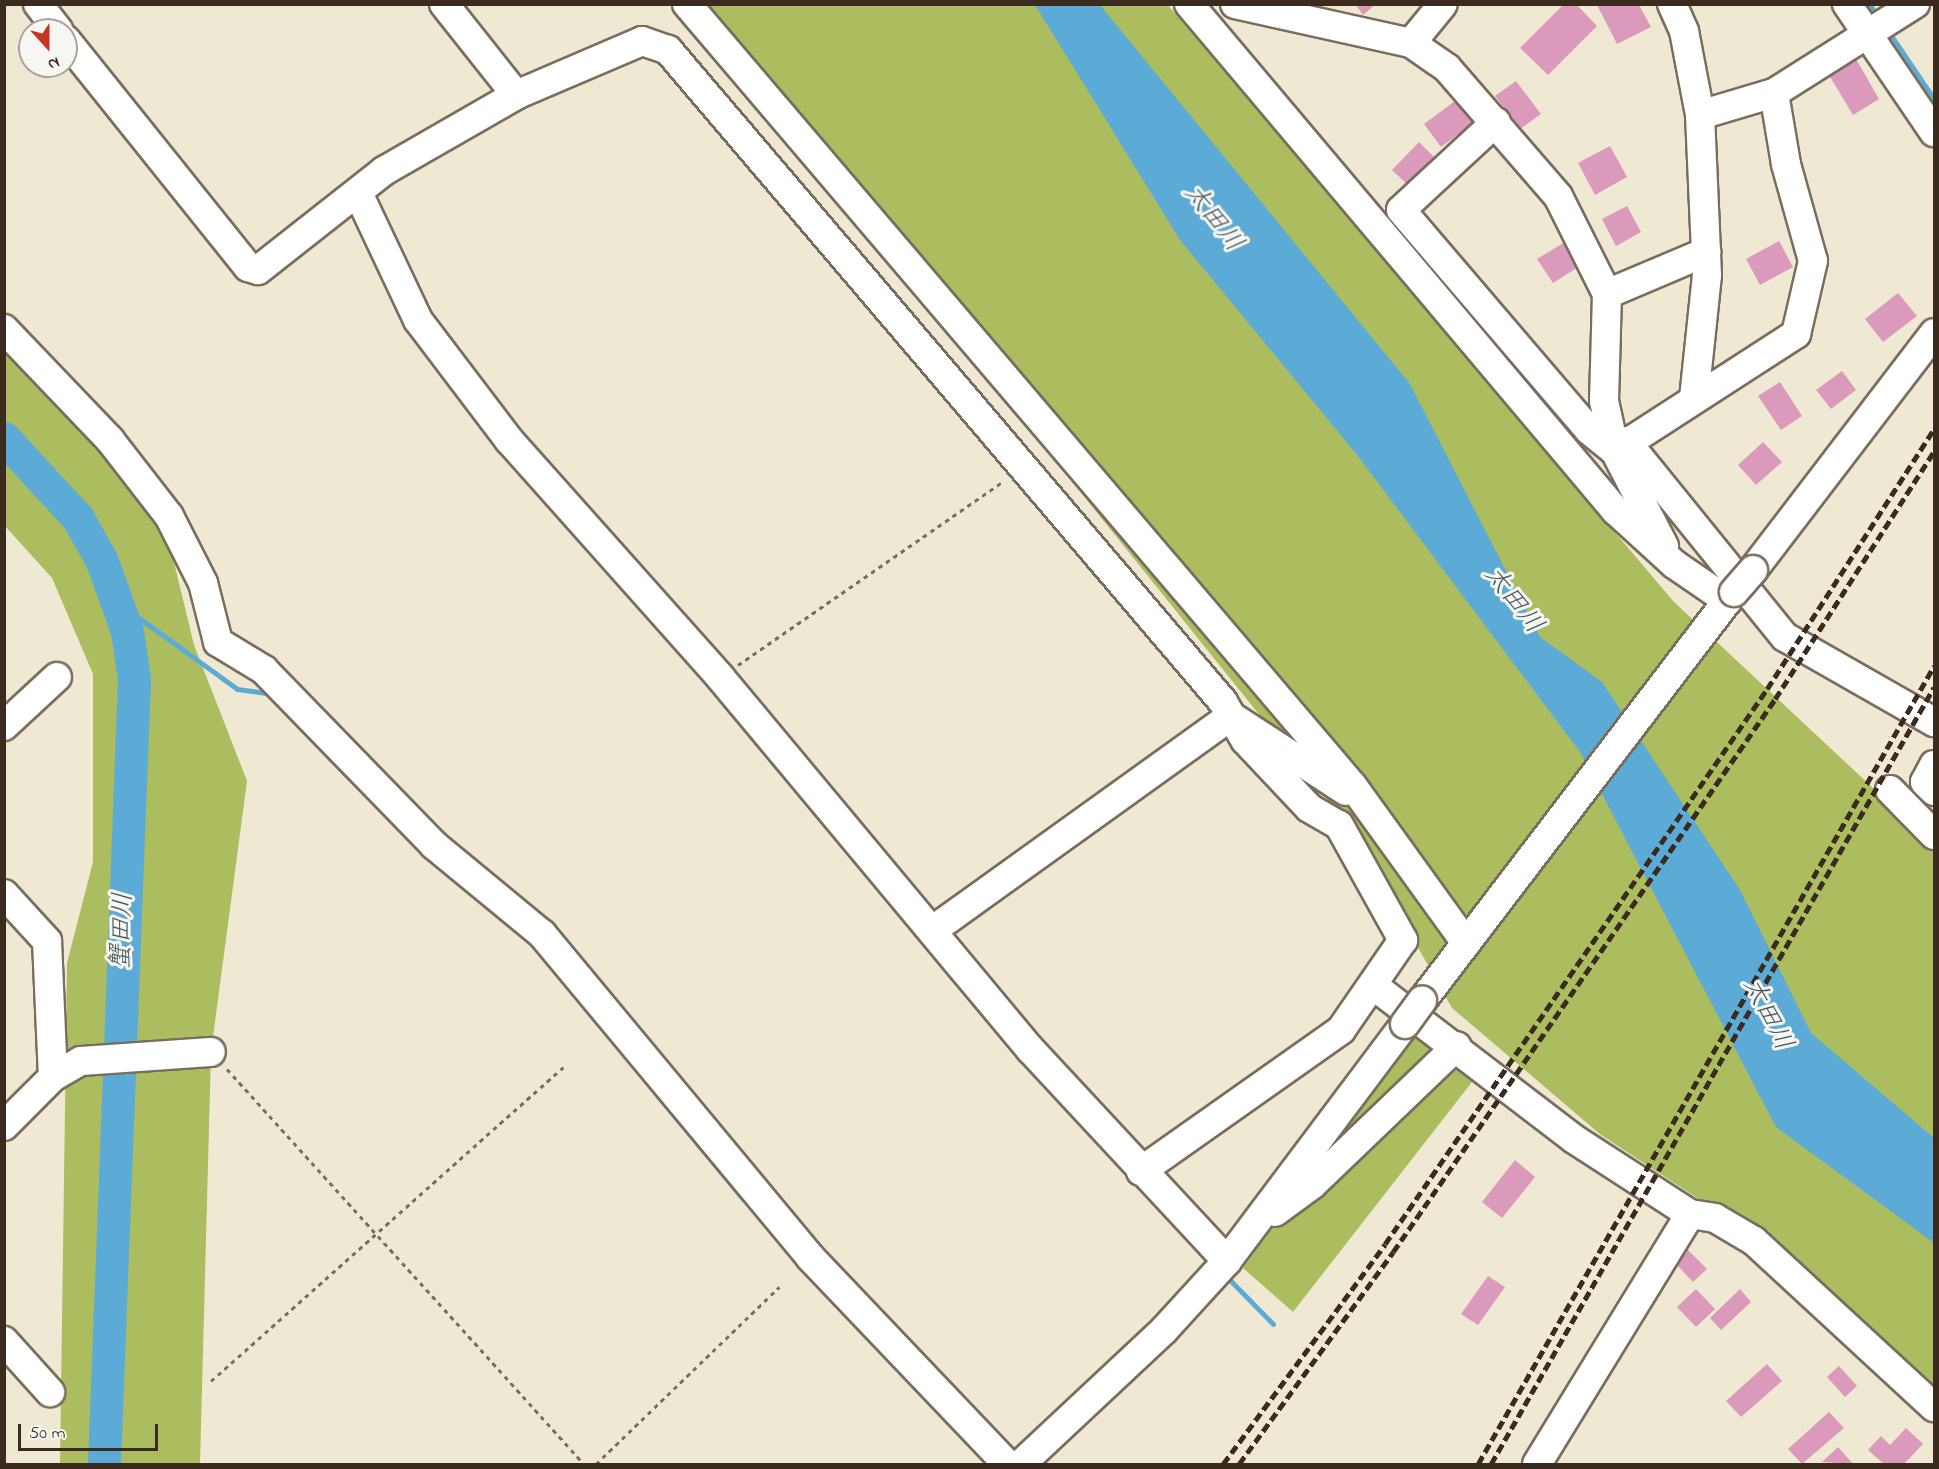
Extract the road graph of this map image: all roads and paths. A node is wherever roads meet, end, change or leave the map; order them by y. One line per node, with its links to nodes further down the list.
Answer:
1 (38, 4): 10 (street)
2 (444, 4): 15 (street)
3 (687, 4): 37 (street)
4 (1189, 4): 27 (street)
5 (1235, 4): 12 (street)
6 (1443, 4): 12 (street)
7 (1672, 4): 16 (street)
8 (1846, 4): 11 (street)
9 (1915, 4): 11 (street)
10 (49, 18)
11 (1868, 36): 14 (street); 18 (street)
12 (1411, 43): 17 (street)
13 (78, 55): 19 (street)
14 (1774, 93): 16 (street); 24 (street)
15 (516, 95): 19 (street); 26 (street)
16 (1700, 115): 20 (street)
17 (1496, 122): 21 (street); 25 (street)
18 (1935, 132)
19 (358, 193): 30 (street)
20 (1706, 252): 21 (street); 24 (street)
21 (1607, 294): 25 (street)
22 (4, 329): 60 (street)
23 (1935, 333): 28 (street, bridge)
24 (1694, 399): 25 (street)
25 (1621, 446): 27 (street); 32 (street)
26 (1023, 468): 30 (path); 31 (street)
27 (1674, 564): 28 (street)
28 (1731, 596): 41 (street)
29 (57, 677): 33 (street)
30 (720, 677): 40 (street)
31 (1231, 716): 37 (street); 40 (street); 42 (street)
32 (1935, 723)
33 (4, 726)
34 (1935, 765): 36 (street)
35 (1890, 790): 38 (street)
36 (1935, 791)
37 (1366, 802): 41 (street)
38 (1935, 835)
39 (4, 894): 46 (street)
40 (933, 930): 48 (street)
41 (1468, 940): 50 (street, bridge)
42 (1374, 986): 43 (street); 48 (street)
43 (1457, 1046): 49 (street); 50 (street)
44 (211, 1052): 46 (street); 51 (path)
45 (564, 1067): 51 (path)
46 (52, 1077): 47 (street)
47 (4, 1126)
48 (1141, 1171): 52 (street)
49 (1690, 1214): 57 (street); 62 (street)
50 (1256, 1222): 52 (street)
51 (376, 1235): 55 (path); 58 (path)
52 (1227, 1261): 61 (street)
53 (779, 1287): 59 (path)
54 (4, 1341): 56 (street)
55 (211, 1381)
56 (51, 1392)
57 (1935, 1407)
58 (584, 1464)
59 (596, 1464)
60 (1007, 1464)
61 (1021, 1464)
62 (1537, 1464)

